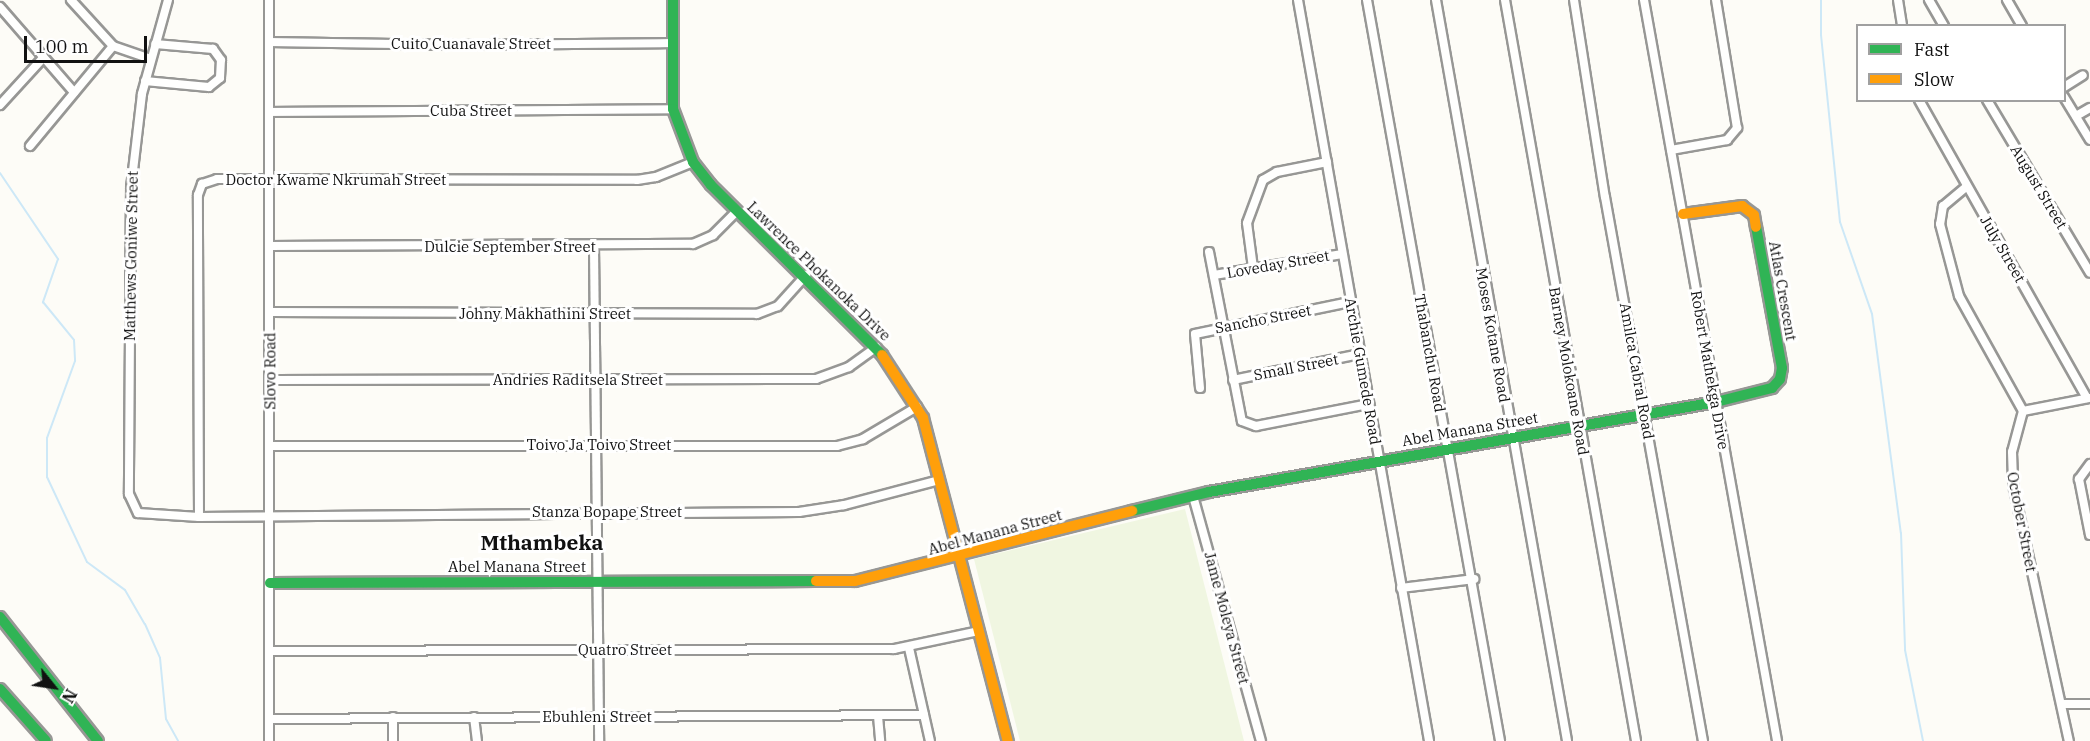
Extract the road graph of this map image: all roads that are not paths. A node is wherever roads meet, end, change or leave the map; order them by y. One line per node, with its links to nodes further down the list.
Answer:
1 (71, 0): 22 (street)
2 (168, 0): 21 (street, Matthews Goniwe Street)
3 (269, 0): 19 (street, Slovo Road)
4 (673, 0): 20 (street, Lawrence Phokanoka Drive)
5 (1298, 0): 41 (street, Archie Gumede Road)
6 (1367, 0): 74 (street, Thabanchu Road)
7 (1436, 0): 71 (street, Moses Kotane Road)
8 (1505, 0): 70 (street, Barney Molokoane Road)
9 (1574, 0): 69 (street, Amilca Cabral Road)
10 (1644, 0): 39 (street, Robert Mathekga Drive)
11 (1716, 0): 39 (street)
12 (1898, 0): 16 (street)
13 (1929, 0): 17 (street)
14 (2007, 0): 18 (street)
15 (0, 7): 23 (street)
16 (1902, 24)
17 (1943, 24)
18 (2021, 24)
19 (269, 42): 20 (street, Cuito Cuanavale Street); 35 (street, Slovo Road)
20 (673, 43): 34 (street, Lawrence Phokanoka Drive)
21 (155, 44): 24 (street, Matthews Goniwe Street); 26 (street)
22 (113, 46): 24 (street); 28 (street)
23 (43, 58): 28 (street); 32 (street)
24 (151, 59): 26 (street, Matthews Goniwe Street)
25 (2083, 75): 27 (street)
26 (145, 81): 80 (street, Matthews Goniwe Street)
27 (2066, 86)
28 (74, 92): 38 (street)
29 (2066, 100): 36 (street)
30 (1920, 102): 43 (street, July Street)
31 (1989, 102): 51 (street, August Street)
32 (0, 105)
33 (2090, 108): 36 (street)
34 (673, 109): 35 (street, Cuba Street); 40 (street, Lawrence Phokanoka Drive)
35 (269, 112): 42 (street, Slovo Road)
36 (2076, 116): 37 (street)
37 (2090, 140)
38 (30, 146)
39 (1671, 150): 45 (street, Robert Mathekga Drive)
40 (693, 162): 42 (street, Doctor Kwame Nkrumah Street); 44 (street, Lawrence Phokanoka Drive)
41 (1327, 162): 49 (street, Archie Gumede Road); 50 (street)
42 (269, 180): 46 (street, Slovo Road); 82 (street, Doctor Kwame Nkrumah Street)
43 (1966, 187): 64 (street, July Street); 68 (street)
44 (737, 211): 47 (street, Dulcie September Street); 52 (street, Lawrence Phokanoka Drive)
45 (1683, 214): 65 (street, Robert Mathekga Drive); 65 (street, Atlas Crescent)
46 (270, 246): 47 (street, Dulcie September Street); 55 (street, Slovo Road)
47 (594, 247): 56 (street)
48 (1209, 252): 53 (street)
49 (1342, 254): 50 (street, Loveday Street); 54 (street, Archie Gumede Road)
50 (1253, 268): 53 (street, Loveday Street)
51 (2090, 273)
52 (806, 275): 56 (street, Johny Makhathini Street); 58 (street, Lawrence Phokanoka Drive)
53 (1214, 275): 57 (street)
54 (1350, 302): 57 (street, Sancho Street); 59 (street, Archie Gumede Road)
55 (270, 312): 56 (street, Johny Makhathini Street); 60 (street, Slovo Road)
56 (596, 315): 61 (street)
57 (1224, 327): 62 (street); 63 (street, Sancho Street)
58 (877, 347): 61 (street, Andries Raditsela Street); 67 (street, Lawrence Phokanoka Drive)
59 (1360, 354): 62 (street, Small Street); 66 (street, Archie Gumede Road)
60 (270, 380): 61 (street, Andries Raditsela Street); 73 (street, Slovo Road)
61 (597, 380): 72 (street)
62 (1233, 380): 66 (street)
63 (1200, 388)
64 (2089, 398): 68 (street)
65 (1716, 402): 69 (street, Abel Manana Street); 118 (street, Robert Mathekga Drive)
66 (1368, 404): 75 (street, Archie Gumede Road)
67 (918, 407): 72 (street, Toivo Ja Toivo Street); 77 (street, Lawrence Phokanoka Drive)
68 (2023, 411): 95 (street, October Street)
69 (1644, 412): 70 (street, Abel Manana Street); 117 (street, Amilca Cabral Road)
70 (1579, 425): 71 (street, Abel Manana Street); 116 (street, Barney Molokoane Road)
71 (1511, 437): 74 (street, Abel Manana Street); 115 (street, Moses Kotane Road)
72 (597, 444): 73 (street, Toivo Ja Toivo Street); 79 (street)
73 (271, 446): 81 (street, Slovo Road)
74 (1446, 447): 75 (street, Abel Manana Street); 85 (street, Thabanchu Road)
75 (1379, 461): 78 (street, Abel Manana Street); 88 (street, Archie Gumede Road)
76 (2090, 464): 83 (street)
77 (939, 480): 79 (street, Stanza Bopape Street); 84 (street, Lawrence Phokanoka Drive)
78 (1193, 496): 84 (street, Abel Manana Street); 112 (street, Jame Moleya Street)
79 (598, 511): 81 (street, Stanza Bopape Street); 86 (street)
80 (138, 513): 82 (street, Stanza Bopape Street)
81 (271, 514): 82 (street, Stanza Bopape Street); 87 (street, Slovo Road)
82 (199, 517)
83 (2090, 535)
84 (960, 557): 86 (street, Abel Manana Street); 90 (street, Lawrence Phokanoka Drive)
85 (1474, 579): 88 (street); 114 (street, Thabanchu Road)
86 (599, 581): 87 (street, Abel Manana Street); 92 (street)
87 (270, 582): 93 (street, Slovo Road)
88 (1401, 588): 113 (street, Archie Gumede Road)
89 (0, 617): 104 (street)
90 (979, 631): 91 (street, Quatro Street); 111 (street, Lawrence Phokanoka Drive)
91 (909, 648): 92 (street, Quatro Street); 97 (street)
92 (598, 650): 93 (street, Quatro Street); 101 (street)
93 (270, 651): 102 (street, Slovo Road)
94 (0, 689): 103 (street)
95 (2062, 704): 96 (street); 119 (street, October Street)
96 (2090, 704)
97 (924, 715): 98 (street, Ebuhleni Street); 110 (street)
98 (878, 716): 101 (street, Ebuhleni Street); 109 (street)
99 (393, 717): 100 (street, Ebuhleni Street); 102 (street, Ebuhleni Street); 106 (street)
100 (474, 717): 101 (street, Ebuhleni Street); 107 (street)
101 (598, 718): 108 (street)
102 (270, 719): 105 (street, Slovo Road)
103 (46, 741)
104 (98, 741)
105 (269, 741)
106 (393, 741)
107 (477, 741)
108 (599, 741)
109 (880, 741)
110 (930, 741)
111 (1008, 741)
112 (1261, 741)
113 (1429, 741)
114 (1500, 741)
115 (1567, 741)
116 (1636, 741)
117 (1703, 741)
118 (1777, 741)
119 (2069, 741)

